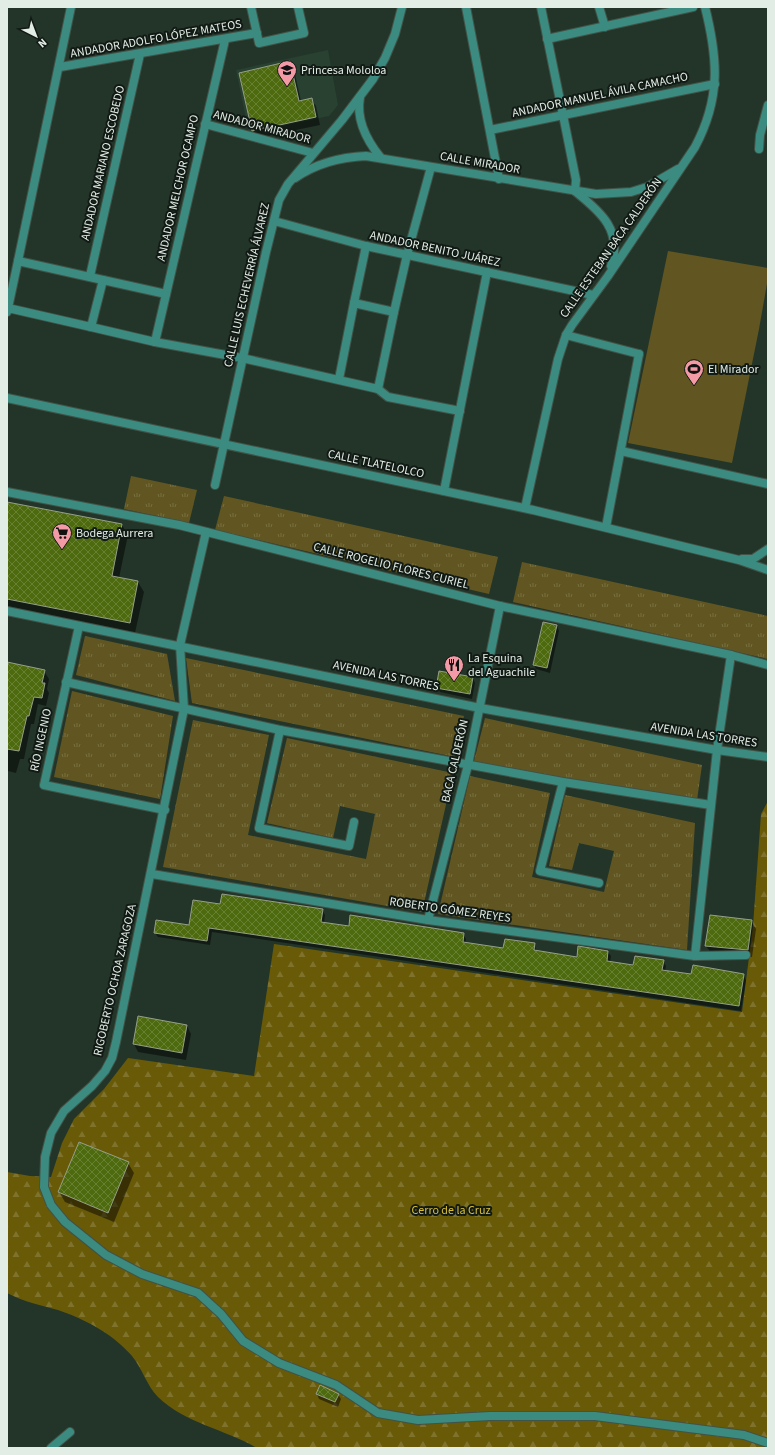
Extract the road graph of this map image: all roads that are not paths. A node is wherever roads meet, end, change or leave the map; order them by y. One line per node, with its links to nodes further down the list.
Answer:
1 (71, 7): 15 (street)
2 (251, 7): 11 (street)
3 (298, 7): 11 (street)
4 (402, 7): 17 (street, CALLE LUIS ECHEVERRÍA ÁLVAREZ)
5 (466, 7): 21 (street)
6 (541, 7): 12 (street)
7 (599, 7): 10 (street)
8 (693, 7): 10 (street)
9 (705, 7): 16 (street, CALLE ESTEBAN BACA CALDERÓN)
10 (604, 27): 12 (street)
11 (257, 33): 13 (street, ANDADOR ADOLFO LÓPEZ MATEOS)
12 (547, 39): 19 (street)
13 (225, 40): 14 (street, ANDADOR ADOLFO LÓPEZ MATEOS); 20 (street, ANDADOR MELCHOR OCAMPO)
14 (140, 54): 15 (street, ANDADOR ADOLFO LÓPEZ MATEOS); 35 (street, ANDADOR MARIANO ESCOBEDO)
15 (60, 67): 33 (street)
16 (715, 84): 19 (street, ANDADOR MANUEL ÁVILA CAMACHO); 25 (street, CALLE ESTEBAN BACA CALDERÓN)
17 (360, 96): 23 (street, CALLE LUIS ECHEVERRÍA ÁLVAREZ); 24 (street)
18 (768, 105): 22 (street)
19 (562, 115): 21 (street, ANDADOR MANUEL ÁVILA CAMACHO); 29 (street)
20 (204, 124): 23 (street, ANDADOR MIRADOR); 38 (street, ANDADOR MELCHOR OCAMPO)
21 (490, 130): 27 (street)
22 (759, 149)
23 (313, 153): 28 (street, CALLE LUIS ECHEVERRÍA ÁLVAREZ)
24 (381, 158): 26 (street, CALLE MIRADOR); 28 (street, CALLE MIRADOR)
25 (682, 166): 29 (street, CALLE MIRADOR); 36 (street, CALLE ESTEBAN BACA CALDERÓN)
26 (430, 167): 27 (street, CALLE MIRADOR); 32 (street)
27 (499, 179): 29 (street, CALLE MIRADOR)
28 (288, 184): 30 (street, CALLE LUIS ECHEVERRÍA ÁLVAREZ)
29 (575, 191): 36 (street)
30 (274, 221): 31 (street, ANDADOR BENITO JUÁREZ); 46 (street, CALLE LUIS ECHEVERRÍA ÁLVAREZ)
31 (366, 246): 32 (street, ANDADOR BENITO JUÁREZ); 40 (street)
32 (406, 255): 34 (street, ANDADOR BENITO JUÁREZ); 42 (street)
33 (18, 261): 35 (street); 41 (street)
34 (487, 272): 39 (street, ANDADOR BENITO JUÁREZ); 50 (street)
35 (90, 276): 37 (street)
36 (608, 276): 39 (street, CALLE ESTEBAN BACA CALDERÓN)
37 (103, 280): 38 (street); 43 (street)
38 (166, 294): 45 (street, ANDADOR MELCHOR OCAMPO)
39 (593, 295): 44 (street, CALLE ESTEBAN BACA CALDERÓN)
40 (354, 303): 42 (street); 47 (street)
41 (7, 310): 43 (street)
42 (394, 312): 48 (street)
43 (91, 328): 45 (street)
44 (566, 335): 52 (street); 57 (street, CALLE ESTEBAN BACA CALDERÓN)
45 (155, 342): 46 (street)
46 (242, 358): 47 (street); 51 (street, CALLE LUIS ECHEVERRÍA ÁLVAREZ)
47 (339, 379): 48 (street)
48 (378, 389): 50 (street)
49 (7, 398): 51 (street, CALLE TLATELOLCO)
50 (460, 411): 55 (street)
51 (224, 445): 54 (street, CALLE LUIS ECHEVERRÍA ÁLVAREZ); 55 (street, CALLE TLATELOLCO)
52 (621, 452): 53 (street); 58 (street)
53 (768, 484)
54 (215, 485)
55 (444, 491): 57 (street, CALLE TLATELOLCO)
56 (7, 492): 59 (street, CALLE ROGELIO FLORES CURIEL)
57 (525, 508): 58 (street, CALLE TLATELOLCO)
58 (606, 527): 61 (street, CALLE TLATELOLCO)
59 (206, 532): 63 (street, CALLE ROGELIO FLORES CURIEL); 66 (street, RIGOBERTO OCHOA ZARAGOZA)
60 (768, 549): 61 (street, CALLE TLATELOLCO)
61 (739, 560): 62 (street, CALLE TLATELOLCO)
62 (768, 570)
63 (500, 606): 67 (street, CALLE ROGELIO FLORES CURIEL); 70 (street, BACA CALDERÓN)
64 (7, 611): 65 (street, AVENIDA LAS TORRES)
65 (79, 626): 66 (street, AVENIDA LAS TORRES); 69 (street, RÍO INGENIO)
66 (180, 646): 70 (street, AVENIDA LAS TORRES); 71 (street, RIGOBERTO OCHOA ZARAGOZA)
67 (731, 655): 68 (street, CALLE ROGELIO FLORES CURIEL); 73 (street)
68 (768, 665)
69 (66, 682): 71 (street); 78 (street, RÍO INGENIO)
70 (480, 708): 73 (street, AVENIDA LAS TORRES); 75 (street, BACA CALDERÓN)
71 (184, 709): 72 (street); 78 (street, RIGOBERTO OCHOA ZARAGOZA)
72 (280, 730): 75 (street); 79 (street)
73 (717, 750): 74 (street, AVENIDA LAS TORRES); 77 (street)
74 (765, 756)
75 (468, 765): 76 (street); 82 (street, BACA CALDERÓN)
76 (563, 782): 77 (street); 81 (street)
77 (711, 805): 84 (street)
78 (165, 810): 80 (street, RIGOBERTO OCHOA ZARAGOZA)
79 (354, 822)
80 (152, 874): 82 (street, ROBERTO GÓMEZ REYES); 86 (street, RIGOBERTO OCHOA ZARAGOZA)
81 (600, 883)
82 (428, 920): 84 (street, ROBERTO GÓMEZ REYES)
83 (746, 955): 84 (street, ROBERTO GÓMEZ REYES)
84 (695, 956)
85 (70, 1432): 87 (street)
86 (768, 1443)
87 (51, 1448)

